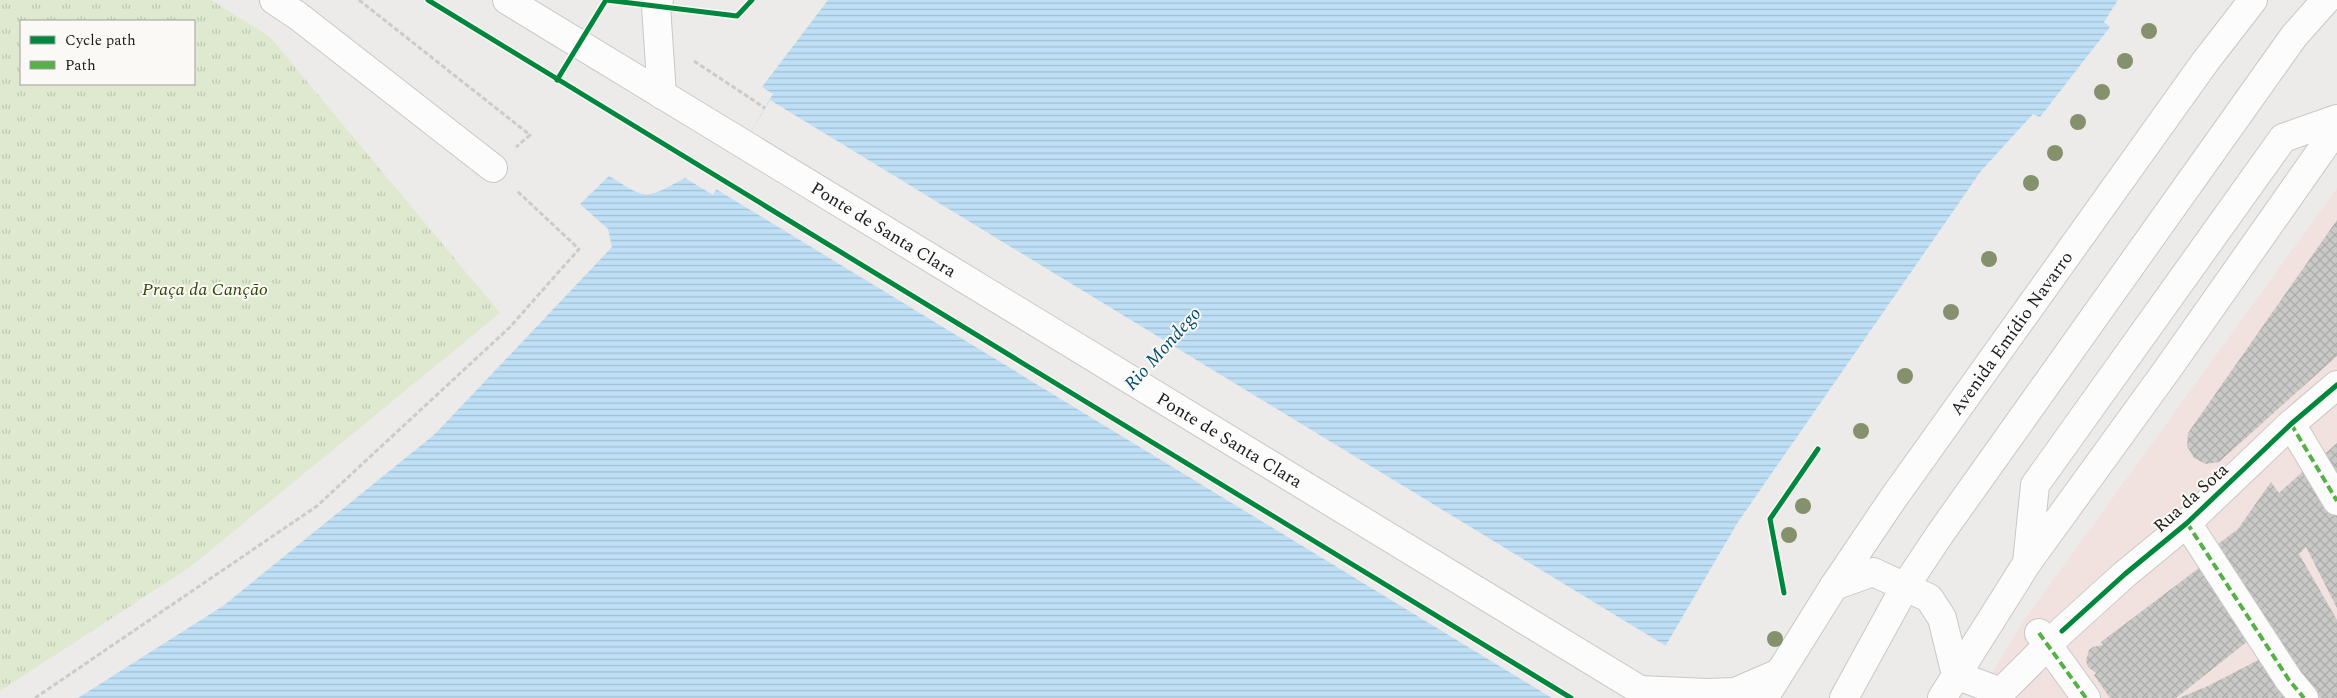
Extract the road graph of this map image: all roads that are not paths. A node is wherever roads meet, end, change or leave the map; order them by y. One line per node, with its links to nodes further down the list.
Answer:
1 (274, 0): 9 (main road)
2 (507, 0): 6 (main road, Ponte de Santa Clara)
3 (658, 0): 6 (main road)
4 (2253, 0): 16 (main road, Avenida Emídio Navarro)
5 (2326, 0): 15 (main road)
6 (662, 95): 20 (main road, Ponte de Santa Clara)
7 (2337, 119): 14 (main road)
8 (2337, 128): 14 (main road)
9 (492, 168)
10 (2337, 385): 11 (main road, Rua da Sota)
11 (2291, 424): 12 (main road); 13 (main road, Rua da Sota)
12 (2337, 501)
13 (2187, 523): 17 (main road, Rua da Sota); 25 (main road)
14 (2027, 563): 19 (main road)
15 (1906, 585): 16 (main road); 19 (main road); 22 (main road)
16 (1834, 586): 18 (main road, Avenida Emídio Navarro)
17 (2050, 636): 19 (main road, Rua da Sota); 24 (main road)
18 (1779, 673): 20 (main road); 21 (main road, Avenida Emídio Navarro)
19 (1956, 675): 23 (main road)
20 (1643, 694)
21 (1764, 698)
22 (1844, 698)
23 (1942, 698)
24 (2086, 698)
25 (2304, 698)

